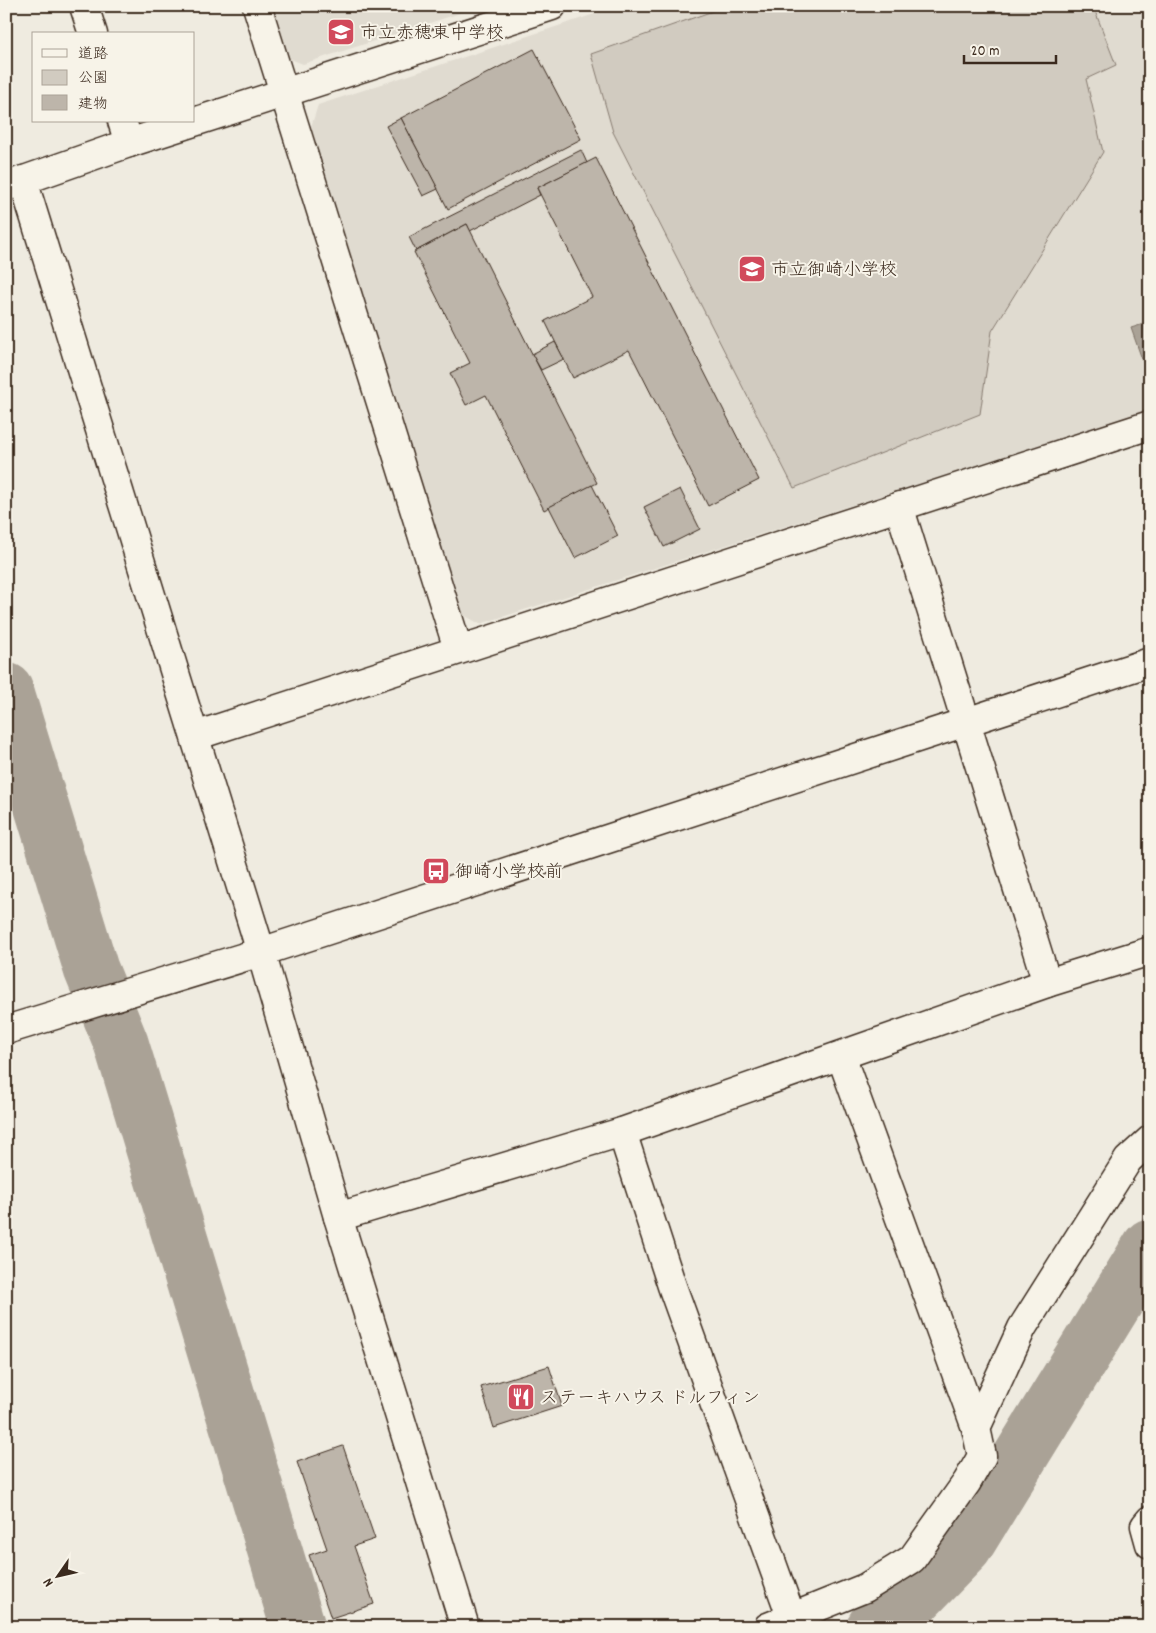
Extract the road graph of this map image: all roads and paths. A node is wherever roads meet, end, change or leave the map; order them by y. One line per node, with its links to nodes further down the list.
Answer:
1 (84, 6): 4 (street)
2 (257, 6): 5 (street)
3 (552, 6): 5 (street)
4 (92, 32)
5 (283, 95): 6 (street); 12 (street)
6 (195, 116)
7 (168, 122): 8 (street)
8 (125, 132): 9 (street)
9 (15, 183): 15 (street)
10 (1150, 424): 11 (street)
11 (899, 506): 12 (street); 14 (street)
12 (458, 649): 15 (street)
13 (1150, 662): 14 (street)
14 (966, 723): 17 (street); 18 (street)
15 (196, 736): 17 (street)
16 (1150, 951): 18 (street)
17 (262, 952): 19 (street); 23 (street)
18 (1047, 984): 20 (street)
19 (6, 1030)
20 (841, 1056): 21 (street); 24 (street)
21 (622, 1132): 23 (street); 27 (street)
22 (1150, 1140): 24 (street)
23 (338, 1218): 28 (street)
24 (976, 1428): 27 (street)
25 (1150, 1520): 26 (street)
26 (1150, 1544)
27 (780, 1621)
28 (465, 1627)

